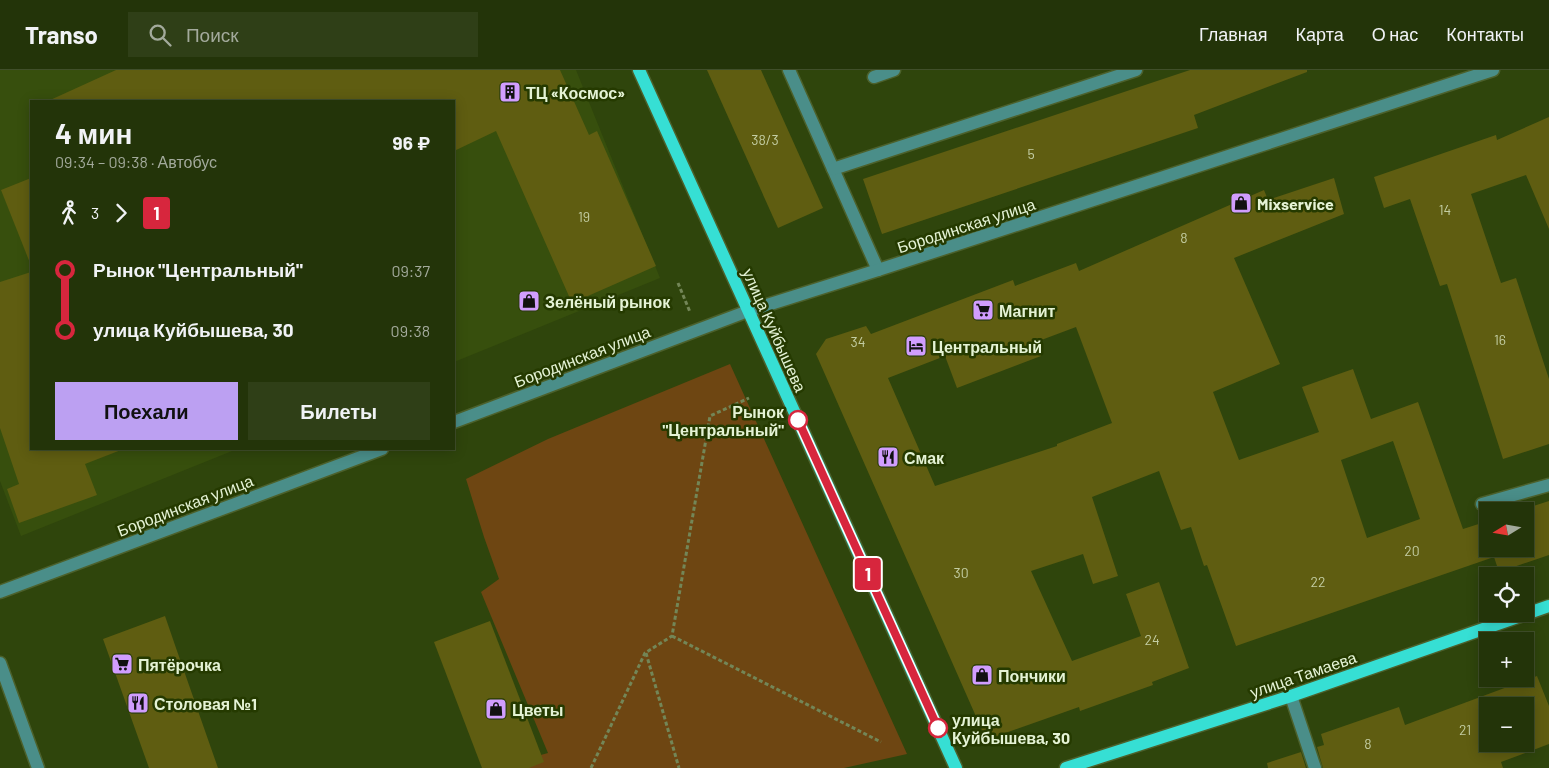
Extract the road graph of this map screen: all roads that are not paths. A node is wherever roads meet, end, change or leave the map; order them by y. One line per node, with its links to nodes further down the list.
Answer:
1 (639, 70): 9 (main road, улица Куйбышева)
2 (789, 70): 7 (street)
3 (894, 70): 6 (street)
4 (1136, 70): 7 (street)
5 (1493, 70): 8 (street, Бородинская улица)
6 (874, 77)
7 (833, 169): 8 (street)
8 (878, 270): 9 (street, Бородинская улица)
9 (748, 311): 10 (street, Бородинская улица); 19 (main road, улица Куйбышева)
10 (455, 422)
11 (379, 450): 14 (street, Бородинская улица)
12 (1549, 485): 13 (street)
13 (1489, 502)
14 (0, 592)
15 (1549, 606): 17 (main road, улица Тамаева)
16 (0, 663): 18 (street)
17 (1291, 696): 20 (main road, улица Тамаева); 21 (street)
18 (38, 768)
19 (956, 768)
20 (1066, 768)
21 (1315, 768)

